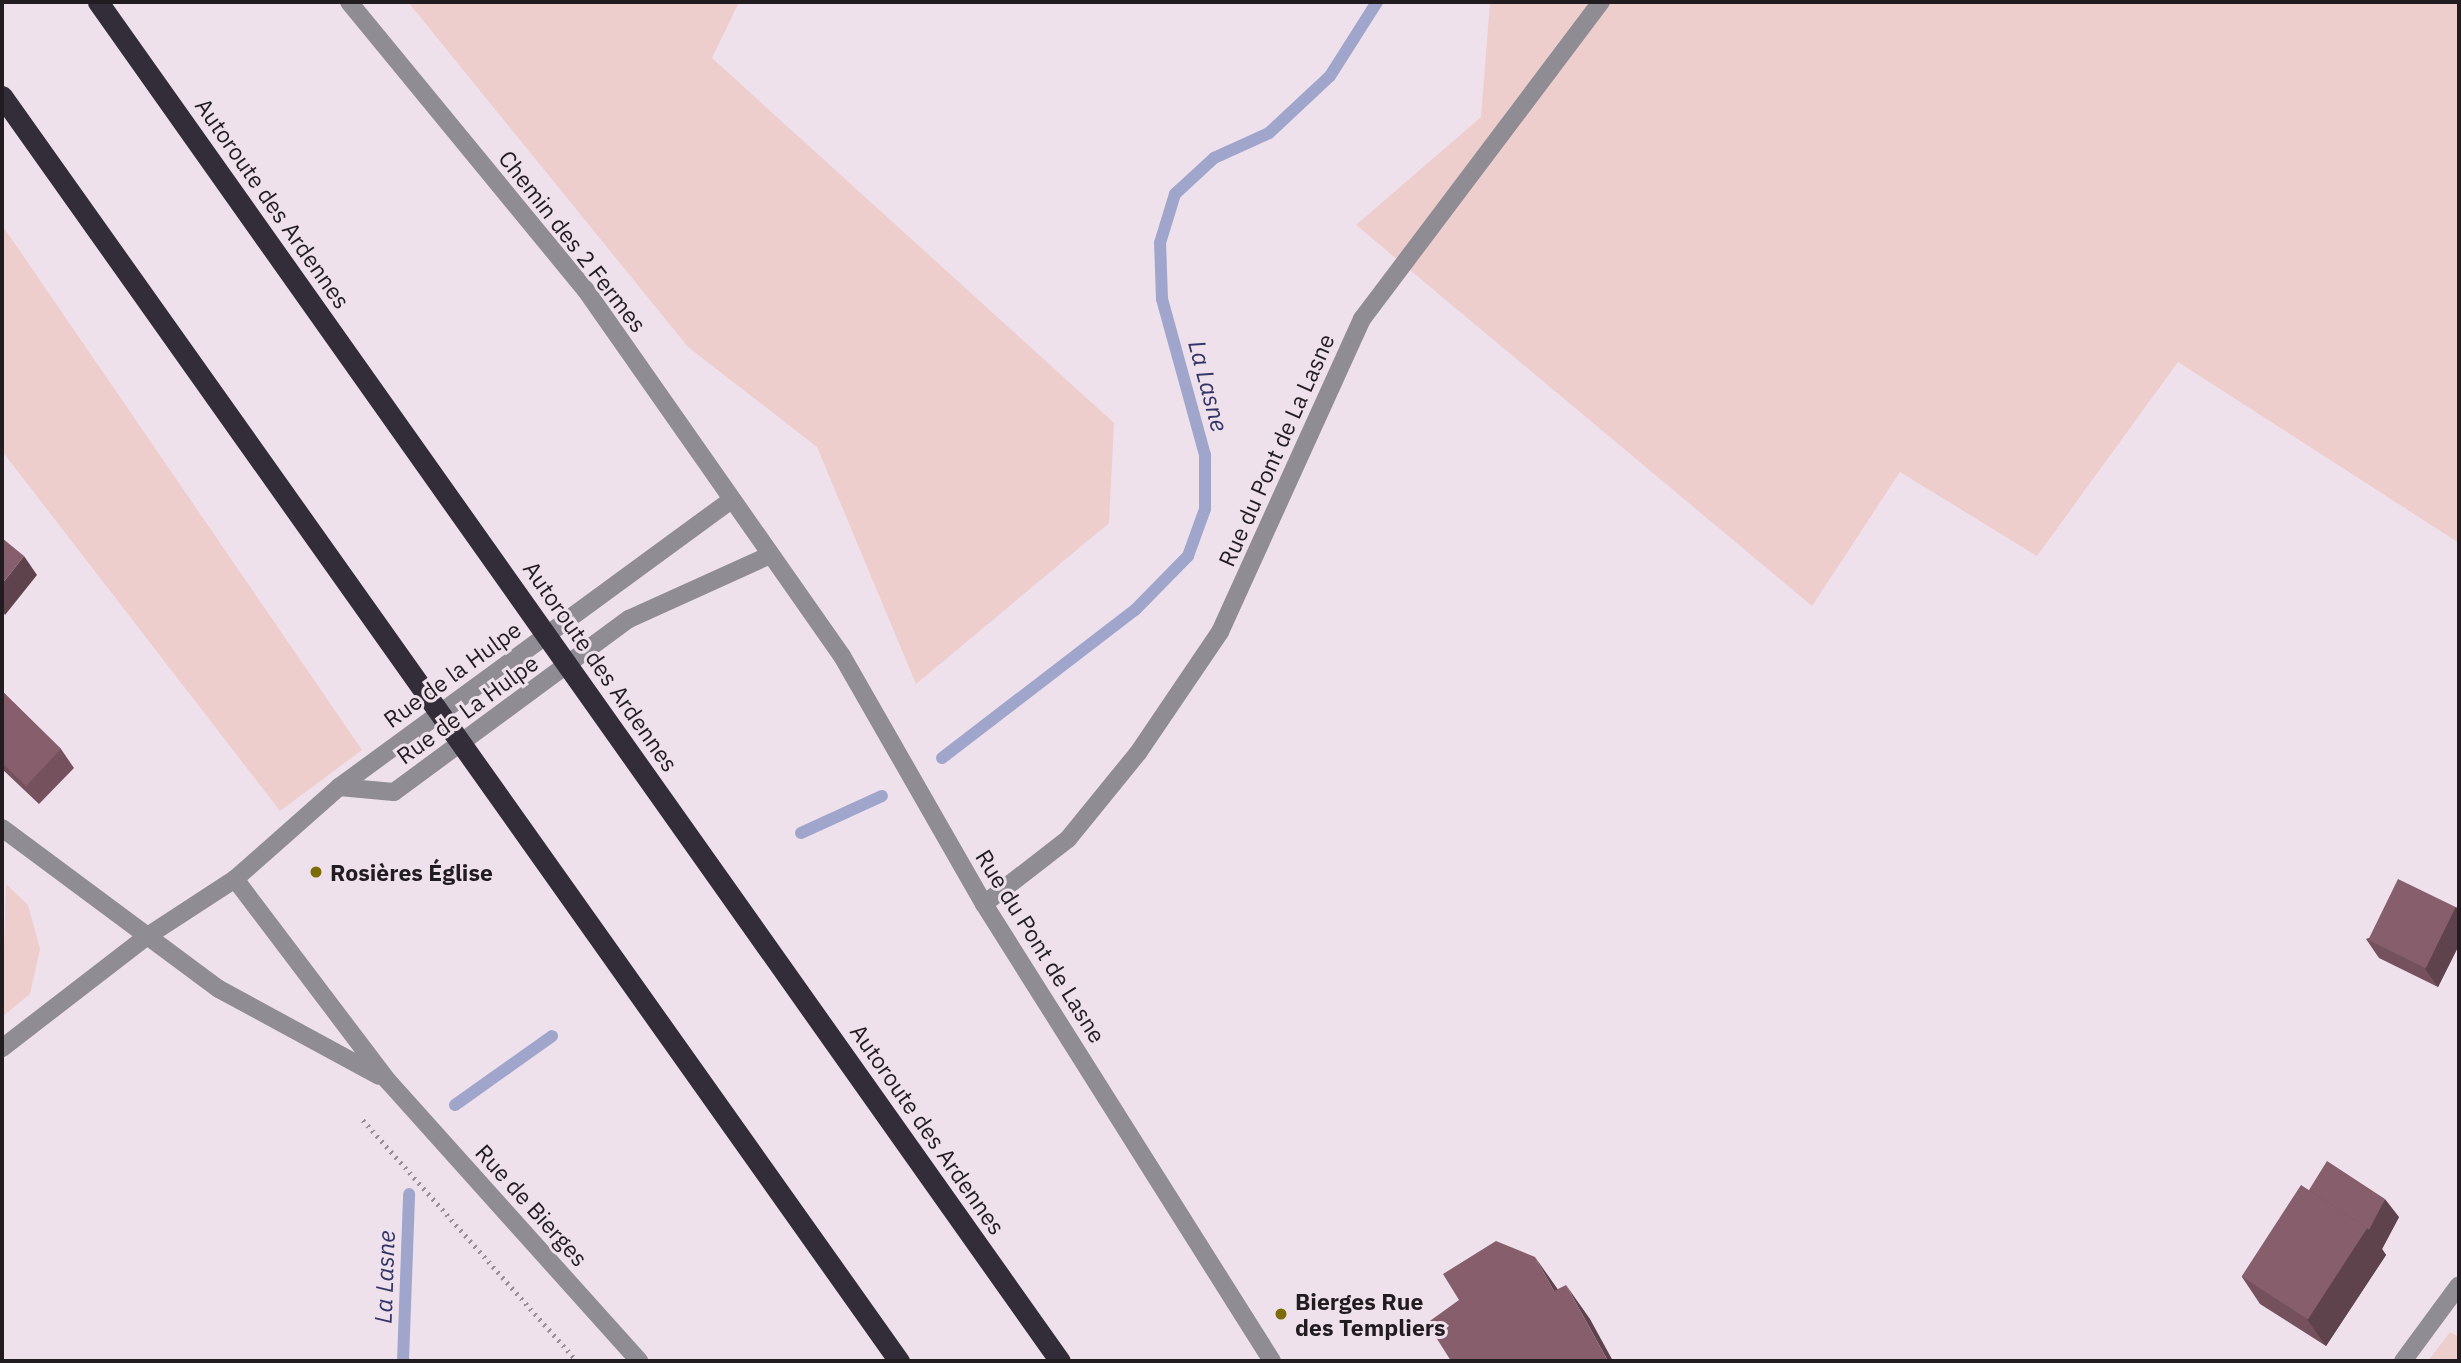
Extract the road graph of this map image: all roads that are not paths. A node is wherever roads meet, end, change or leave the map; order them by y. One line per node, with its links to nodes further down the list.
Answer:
1 (98, 2): 17 (highway, Autoroute des Ardennes)
2 (349, 2): 5 (street, Chemin des 2 Fermes)
3 (1601, 2): 10 (street, Rue du Pont de La Lasne)
4 (2, 96): 16 (highway)
5 (730, 501): 6 (street, Chemin des 2 Fermes); 7 (street, Rue de la Hulpe)
6 (770, 555): 7 (street, Rue de La Hulpe); 10 (street, Rue du Pont de Lasne)
7 (339, 787): 9 (street)
8 (2, 828): 11 (street, Rue de Bierges)
9 (235, 879): 11 (street); 13 (street, Rue de Bierges)
10 (984, 904): 18 (street, Rue du Pont de Lasne)
11 (146, 937): 12 (street); 13 (street, Rue de Bierges)
12 (2, 1048)
13 (388, 1081): 15 (street, Rue de Bierges)
14 (2459, 1285): 19 (street)
15 (639, 1361)
16 (899, 1361)
17 (1060, 1361)
18 (1272, 1361)
19 (2403, 1361)

